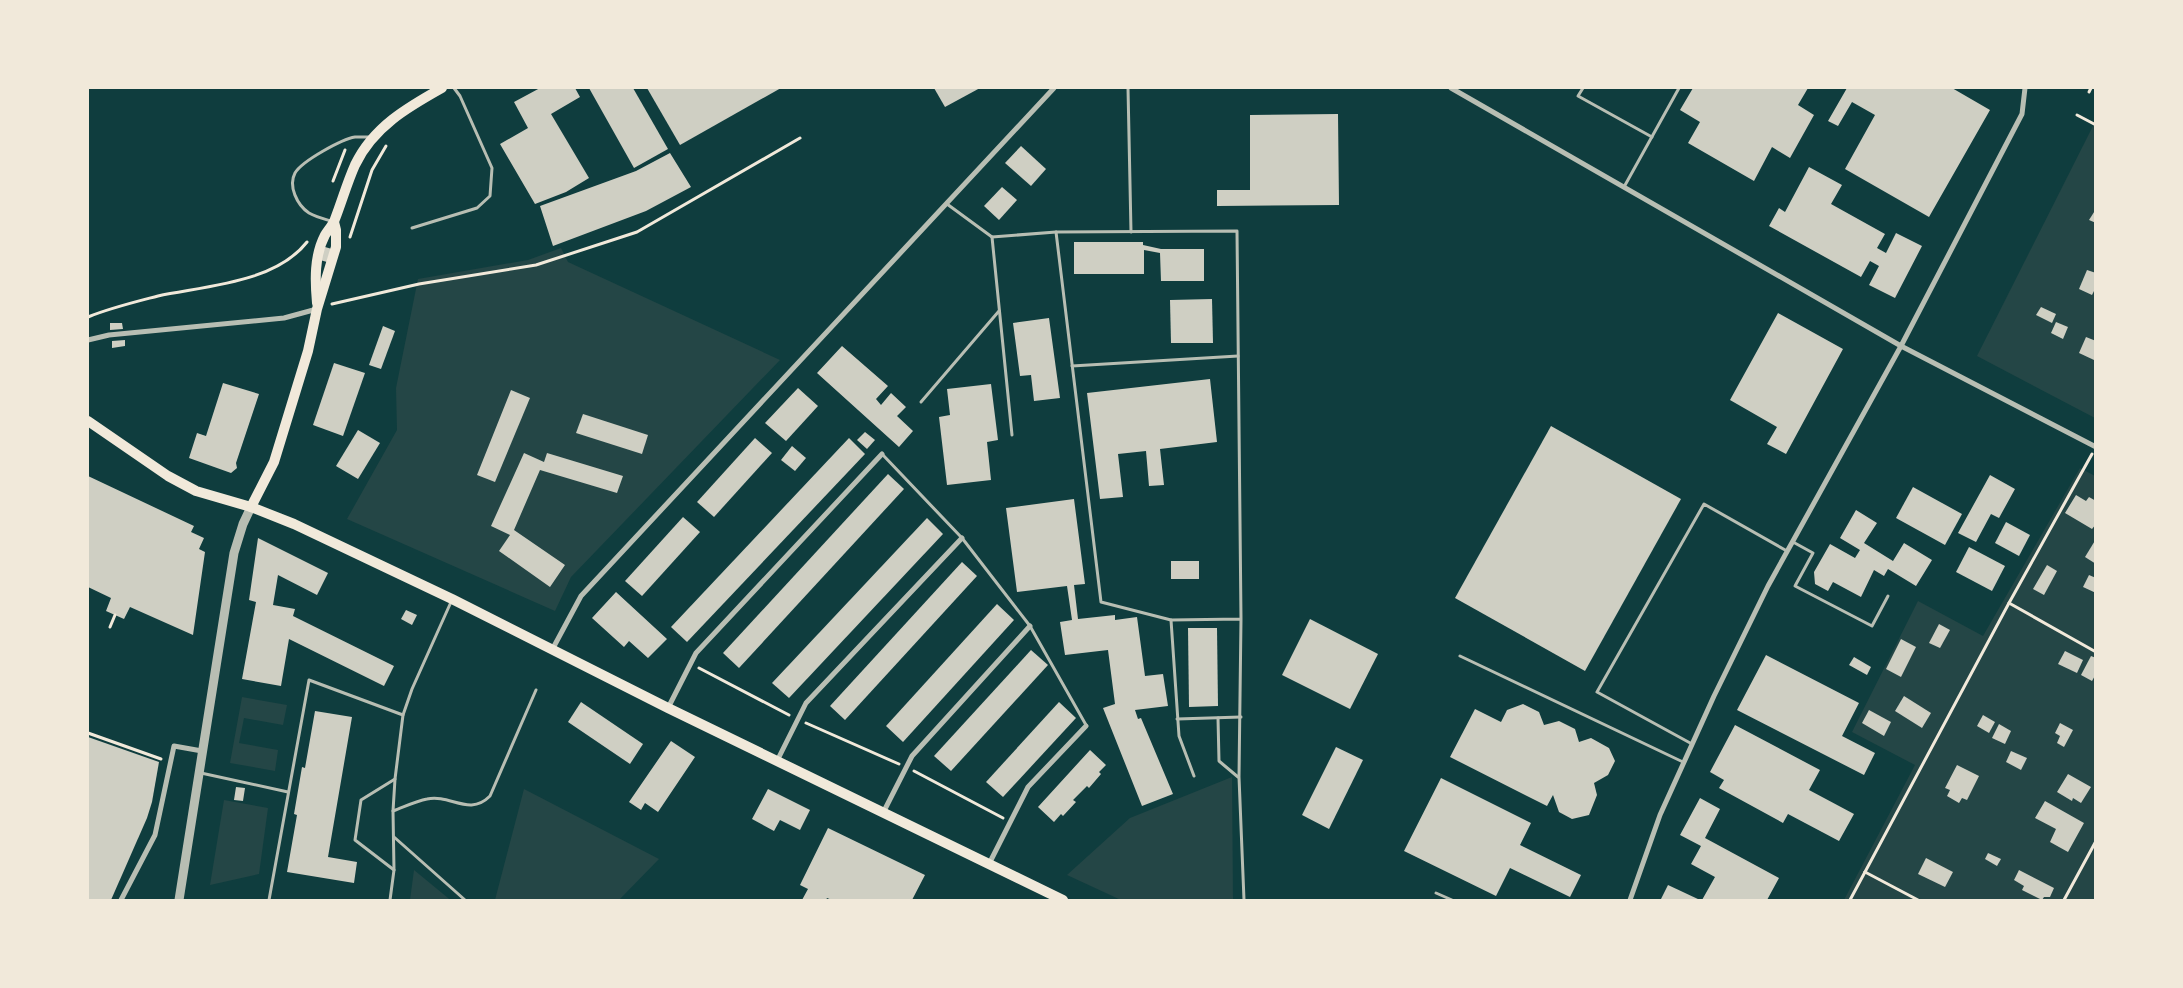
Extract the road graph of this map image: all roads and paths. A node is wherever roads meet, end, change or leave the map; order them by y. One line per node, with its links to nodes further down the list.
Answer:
1 (442, 88): 14 (main road)
2 (454, 88): 21 (lane)
3 (1054, 88): 18 (street)
4 (1128, 88): 23 (lane)
5 (1451, 88): 17 (street)
6 (1582, 88): 13 (lane)
7 (1679, 88): 13 (lane)
8 (2025, 88): 31 (street)
9 (2091, 88): 10 (path)
10 (2089, 92)
11 (2077, 115): 12 (path)
12 (2096, 125)
13 (1652, 137): 17 (lane)
14 (372, 138): 19 (lane); 20 (main road)
15 (800, 138): 26 (path)
16 (390, 141): 25 (path)
17 (1624, 188): 31 (street)
18 (946, 204): 24 (lane); 51 (street)
19 (320, 218): 20 (lane); 29 (path)
20 (334, 222): 27 (main road); 27 (main road)
21 (412, 228)
22 (1056, 232): 23 (lane); 24 (lane); 33 (lane)
23 (1131, 232): 32 (lane)
24 (992, 237): 28 (lane)
25 (349, 239)
26 (336, 294)
27 (317, 310): 30 (street); 39 (main road)
28 (999, 310): 34 (lane); 36 (lane)
29 (88, 317)
30 (88, 340)
31 (1900, 346): 37 (street); 41 (street)
32 (1238, 356): 33 (lane); 47 (lane)
33 (1072, 366): 48 (lane)
34 (921, 402)
35 (88, 421): 39 (main road)
36 (1012, 435)
37 (2096, 447): 45 (path)
38 (882, 454): 40 (lane); 54 (street)
39 (251, 507): 44 (main road); 65 (street)
40 (962, 538): 49 (lane); 61 (street)
41 (1793, 542): 42 (street); 43 (lane)
42 (1787, 551): 64 (street); 64 (lane)
43 (1888, 596)
44 (452, 599): 51 (main road); 57 (lane)
45 (2009, 603): 52 (path); 82 (path)
46 (115, 615): 50 (path)
47 (1241, 619): 48 (lane); 58 (lane)
48 (1171, 620): 60 (lane)
49 (1030, 626): 62 (lane); 69 (street)
50 (110, 627)
51 (552, 651): 56 (main road)
52 (2096, 652)
53 (1460, 656): 68 (lane)
54 (691, 664): 56 (street); 61 (path)
55 (536, 690): 75 (lane)
56 (668, 708): 67 (main road)
57 (403, 715): 73 (lane); 74 (lane)
58 (1241, 717): 59 (lane); 72 (lane)
59 (1218, 718): 60 (lane); 72 (lane)
60 (1177, 719): 71 (lane)
61 (797, 720): 67 (street); 69 (path)
62 (1086, 726): 77 (street)
63 (88, 733): 66 (path)
64 (1692, 744): 68 (street)
65 (202, 751): 66 (street); 70 (street)
66 (171, 762): 84 (street)
67 (777, 762): 76 (main road)
68 (1684, 762): 92 (street)
69 (906, 767): 76 (street); 77 (path)
70 (198, 773): 74 (lane); 85 (street)
71 (1194, 776)
72 (1239, 777): 90 (lane)
73 (395, 779): 75 (lane); 81 (lane)
74 (288, 792): 86 (lane)
75 (393, 811): 78 (lane)
76 (882, 814): 80 (main road)
77 (1010, 822): 80 (street)
78 (394, 836): 81 (lane); 88 (lane)
79 (2096, 841): 95 (path)
80 (989, 865): 89 (main road)
81 (394, 870): 87 (lane)
82 (1865, 872): 93 (path); 94 (path)
83 (1436, 893): 91 (lane)
84 (121, 900)
85 (179, 900)
86 (269, 900)
87 (390, 900)
88 (465, 900)
89 (1063, 900)
90 (1244, 900)
91 (1452, 900)
92 (1630, 900)
93 (1850, 900)
94 (1918, 900)
95 (2064, 900)

